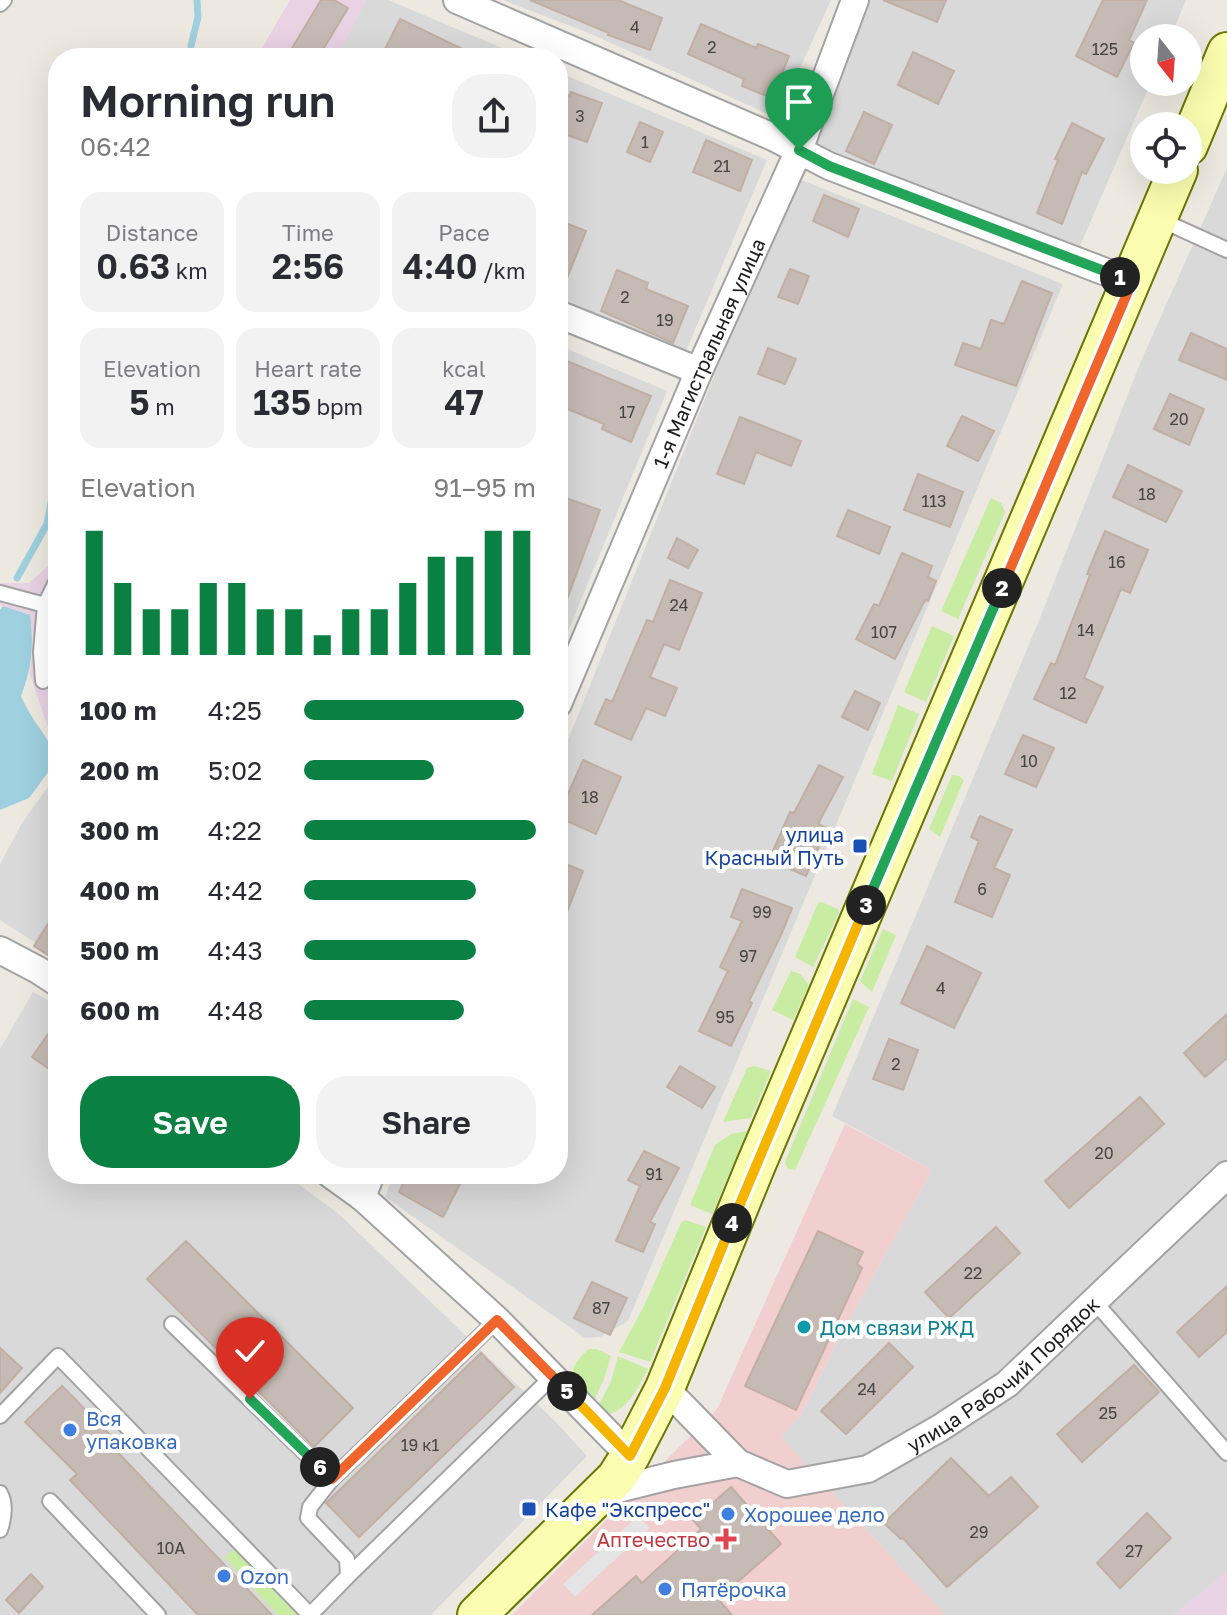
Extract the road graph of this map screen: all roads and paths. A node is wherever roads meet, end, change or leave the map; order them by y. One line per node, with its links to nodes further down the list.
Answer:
1 (457, 0): 3 (street)
2 (855, 0): 7 (street, 1-я Магистральная улица)
3 (566, 48)
4 (568, 49): 7 (street)
5 (1227, 52): 6 (main road)
6 (1202, 112)
7 (799, 150): 11 (street); 13 (street, 1-я Магистральная улица)
8 (1172, 184): 9 (main road)
9 (1158, 218): 10 (lane); 11 (main road)
10 (1227, 250)
11 (1132, 282): 27 (main road)
12 (568, 318): 13 (street)
13 (699, 371): 17 (street, 1-я Магистральная улица)
14 (0, 593): 16 (lane)
15 (48, 599): 16 (lane)
16 (45, 605): 18 (lane)
17 (568, 680)
18 (43, 681)
19 (0, 950): 20 (street)
20 (48, 977)
21 (1227, 1175): 23 (street, улица Рабочий Порядок)
22 (366, 1186): 24 (street)
23 (1094, 1301): 29 (lane); 31 (street, улица Рабочий Порядок)
24 (497, 1320): 26 (street); 32 (lane)
25 (172, 1324): 32 (lane)
26 (552, 1377): 30 (street); 37 (lane)
27 (665, 1388): 30 (main road); 31 (street, улица Рабочий Порядок)
28 (0, 1416): 39 (lane)
29 (1227, 1453)
30 (630, 1456): 34 (main road)
31 (738, 1463): 34 (street)
32 (332, 1479): 37 (lane)
33 (0, 1493): 36 (lane)
34 (602, 1493): 40 (main road)
35 (50, 1501): 38 (lane)
36 (0, 1530)
37 (348, 1576): 39 (lane)
38 (158, 1615)
39 (310, 1615)
40 (477, 1615)

